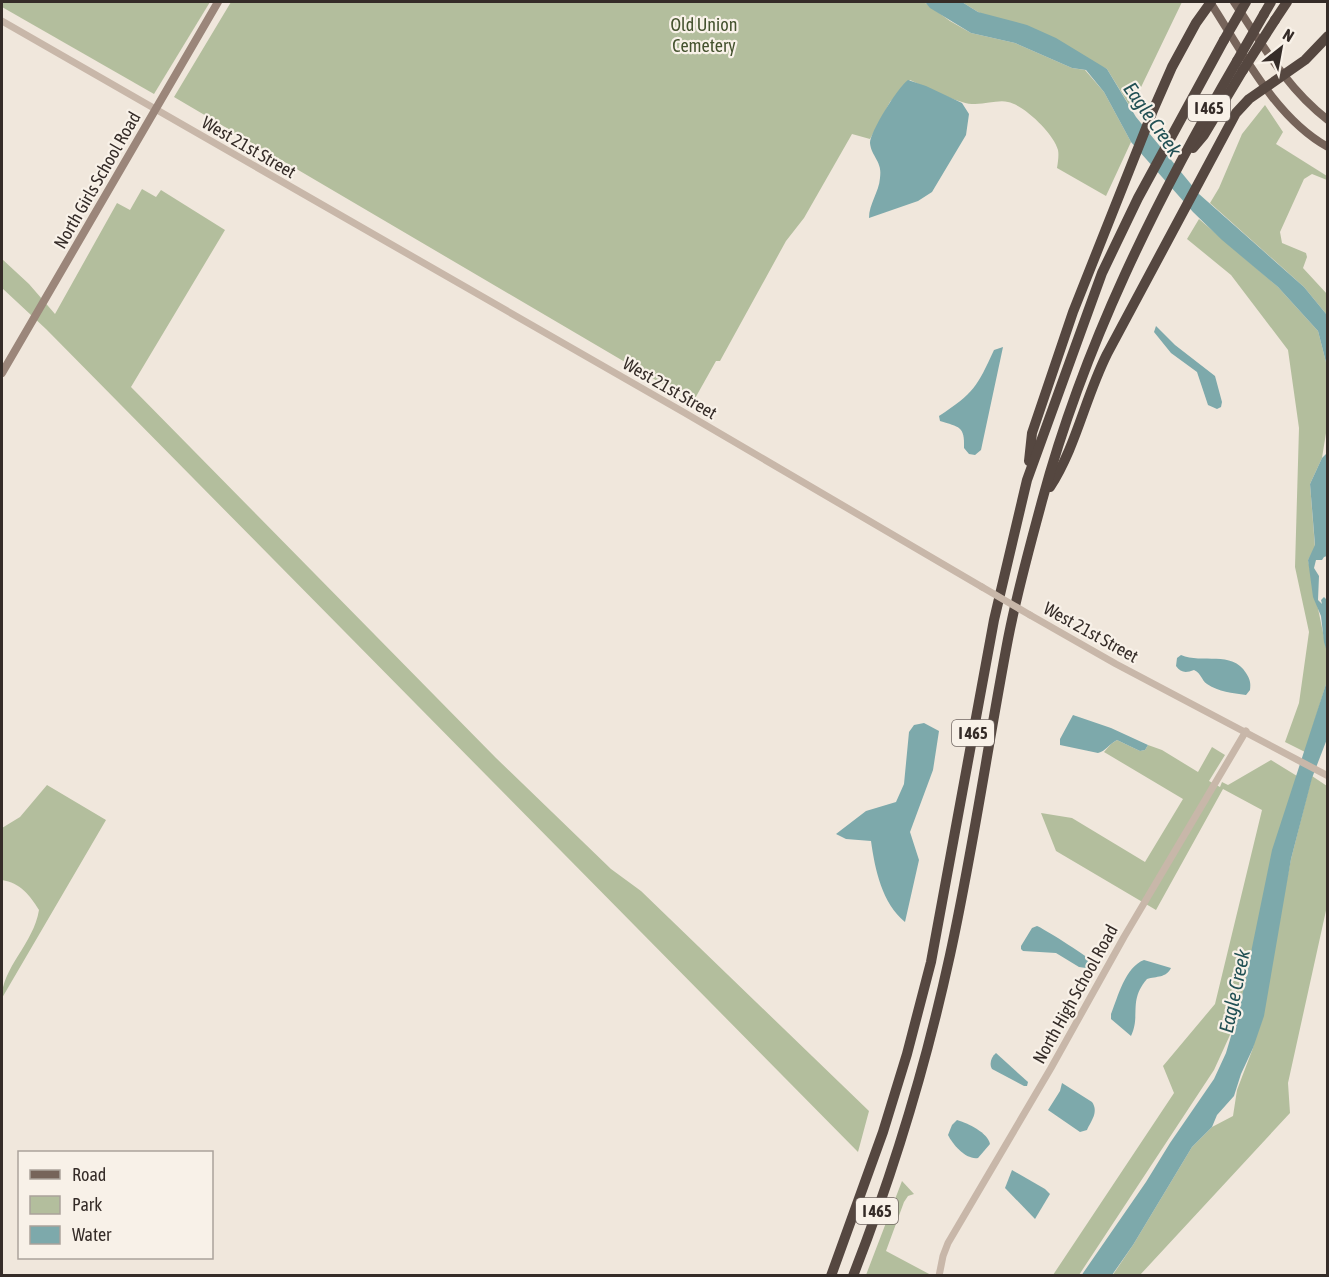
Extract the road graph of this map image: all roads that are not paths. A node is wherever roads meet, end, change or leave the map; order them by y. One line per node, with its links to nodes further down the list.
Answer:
1 (218, 2): 12 (main road, North Girls School Road)
2 (1210, 2): 11 (main road); 16 (highway)
3 (1234, 2): 10 (main road)
4 (1246, 2): 16 (highway, I 465, bridge)
5 (1272, 2): 9 (highway, I 465, bridge)
6 (1287, 2): 9 (highway, bridge)
7 (2, 21): 12 (street, West 21st Street)
8 (1328, 36): 10 (highway)
9 (1240, 65): 17 (highway, I 465)
10 (1283, 75): 11 (highway); 13 (main road)
11 (1266, 87): 14 (main road); 17 (highway)
12 (155, 110): 15 (main road, North Girls School Road); 18 (street, West 21st Street, bridge)
13 (1328, 120)
14 (1328, 147)
15 (2, 373)
16 (1027, 480): 20 (highway, I 465)
17 (1042, 498): 21 (highway, I 465)
18 (1246, 731): 19 (street, West 21st Street); 22 (street, North High School Road)
19 (1328, 776)
20 (831, 1275)
21 (853, 1275)
22 (939, 1275)

